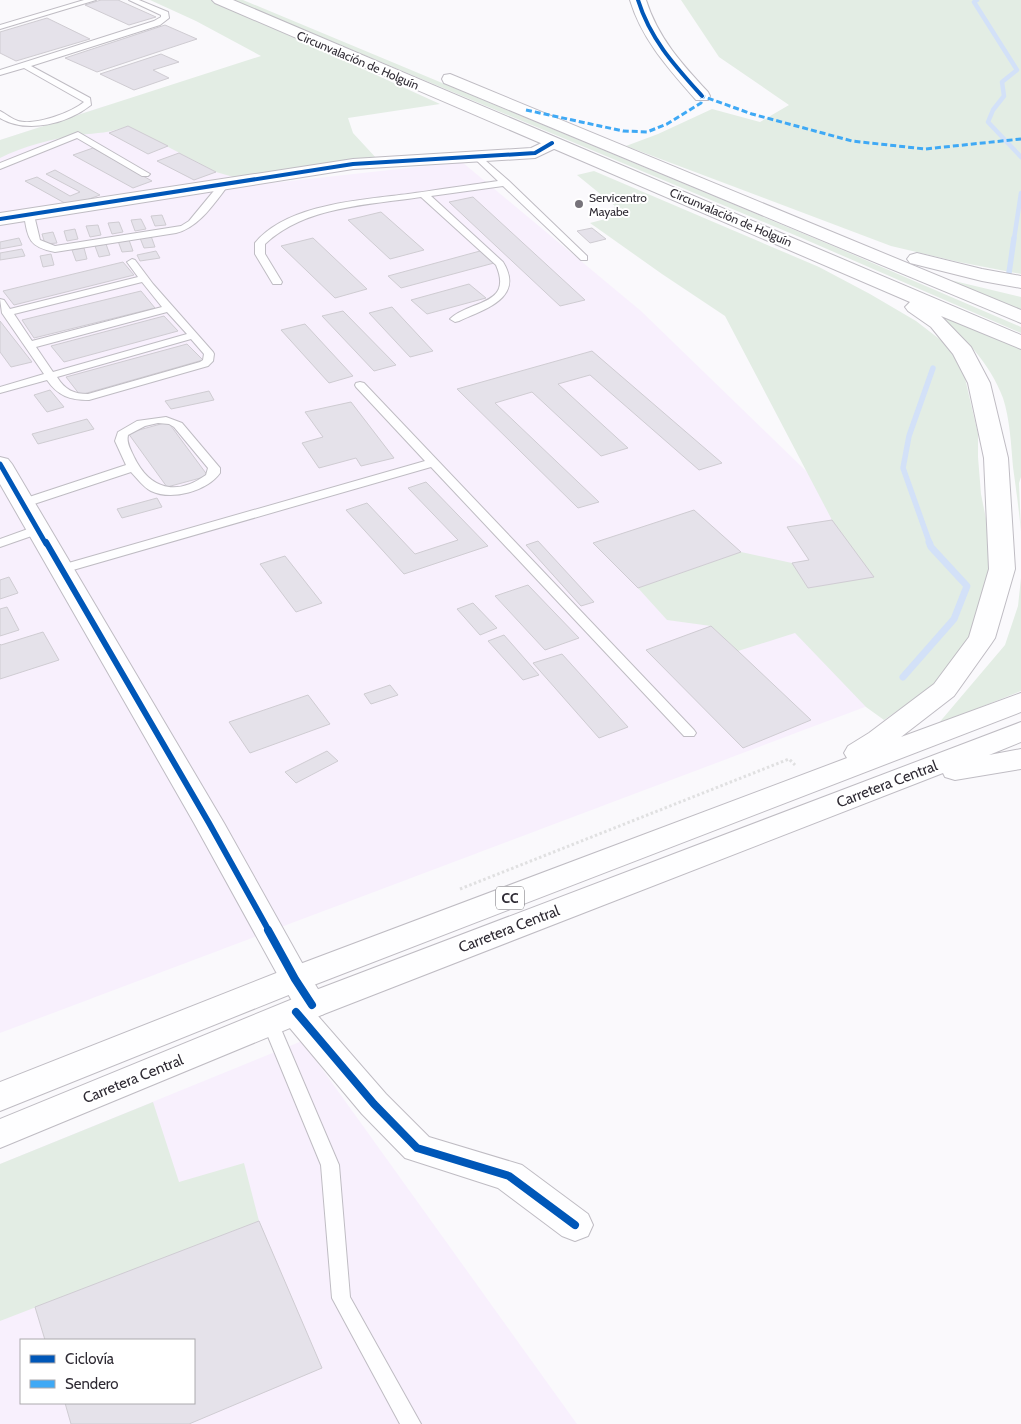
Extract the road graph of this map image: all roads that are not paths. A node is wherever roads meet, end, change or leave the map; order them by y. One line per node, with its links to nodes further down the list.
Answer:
1 (92, 0): 6 (lane)
2 (134, 0): 8 (lane)
3 (220, 0): 13 (main road, Circunvalación de Holguín)
4 (260, 0): 7 (main road, Circunvalación de Holguín)
5 (638, 0): 11 (main road)
6 (0, 27)
7 (352, 38)
8 (24, 65): 10 (lane); 12 (lane)
9 (434, 72): 22 (main road, Circunvalación de Holguín)
10 (0, 73)
11 (702, 96)
12 (0, 114)
13 (552, 143): 14 (main road); 22 (main road, Circunvalación de Holguín)
14 (478, 157): 17 (main road); 18 (lane)
15 (0, 166): 16 (lane)
16 (145, 174)
17 (225, 183): 20 (main road); 20 (lane)
18 (506, 183): 19 (lane); 23 (lane)
19 (424, 195): 26 (lane); 32 (lane)
20 (29, 215): 21 (main road)
21 (0, 219)
22 (830, 248): 27 (main road); 31 (main road, Circunvalación de Holguín); 34 (main road, Circunvalación de Holguín); 51 (main road)
23 (584, 258)
24 (132, 262): 25 (lane)
25 (144, 279): 29 (lane); 30 (lane)
26 (277, 282)
27 (1021, 282)
28 (0, 302): 30 (lane)
29 (170, 308): 33 (lane); 35 (lane)
30 (7, 313): 35 (lane)
31 (1021, 317)
32 (455, 319)
33 (194, 335): 36 (lane); 36 (lane)
34 (1021, 342)
35 (30, 345): 36 (lane)
36 (51, 376): 38 (lane)
37 (360, 385): 39 (lane)
38 (0, 390)
39 (434, 462): 45 (lane); 48 (lane)
40 (0, 464): 42 (main road)
41 (133, 467): 41 (lane); 42 (lane)
42 (13, 495): 43 (main road)
43 (39, 529): 44 (lane); 45 (main road)
44 (0, 543)
45 (62, 569): 52 (main road)
46 (1021, 702): 51 (main road, Carretera Central / CC)
47 (1021, 731): 50 (main road, Carretera Central / CC)
48 (689, 733)
49 (1021, 759): 50 (main road)
50 (902, 779): 52 (main road, Carretera Central / CC)
51 (812, 783): 52 (main road, Carretera Central / CC)
52 (293, 1004): 53 (main road, Carretera Central / CC); 54 (main road, Carretera Central / CC); 55 (main road); 56 (lane)
53 (0, 1097)
54 (0, 1134)
55 (575, 1225)
56 (411, 1424)

